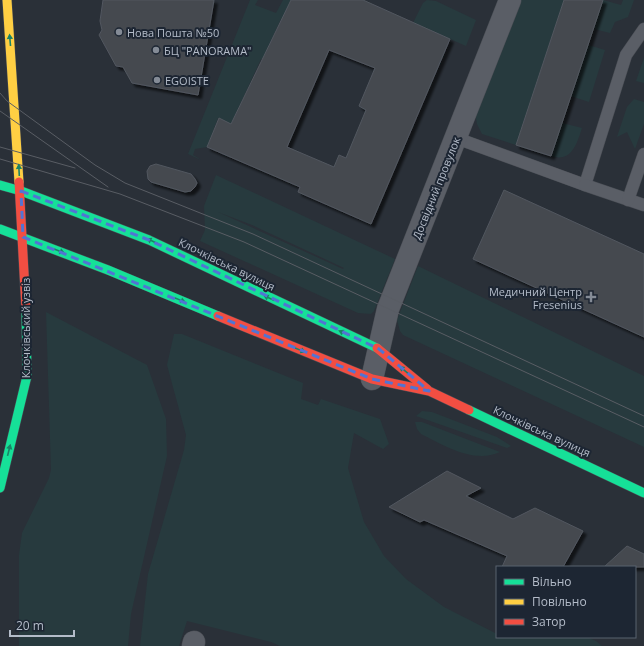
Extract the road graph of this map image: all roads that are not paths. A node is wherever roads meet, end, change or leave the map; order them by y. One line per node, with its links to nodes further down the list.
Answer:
1 (7, 0): 8 (main road, Клочківський узвіз, one-way to 1)
2 (510, 0): 4 (street, Досвідний провулок)
3 (644, 29): 7 (lane)
4 (456, 138): 7 (lane); 13 (street, Досвідний провулок)
5 (644, 154): 9 (lane)
6 (0, 185): 8 (main road, Клочківська вулиця)
7 (585, 185): 9 (lane)
8 (20, 190): 12 (main road, Клочківський узвіз); 13 (main road, Клочківська вулиця, one-way to 8)
9 (628, 200): 10 (lane)
10 (644, 205)
11 (0, 229): 12 (main road, Клочківська вулиця)
12 (23, 237): 14 (main road, Клочківська вулиця, one-way to 14); 16 (main road, Клочківський узвіз, one-way to 12)
13 (379, 349): 14 (street, Досвідний провулок); 15 (main road, Клочківська вулиця, one-way to 13)
14 (372, 379): 15 (main road, Клочківська вулиця)
15 (430, 391): 17 (main road, Клочківська вулиця)
16 (0, 488)
17 (644, 493)

